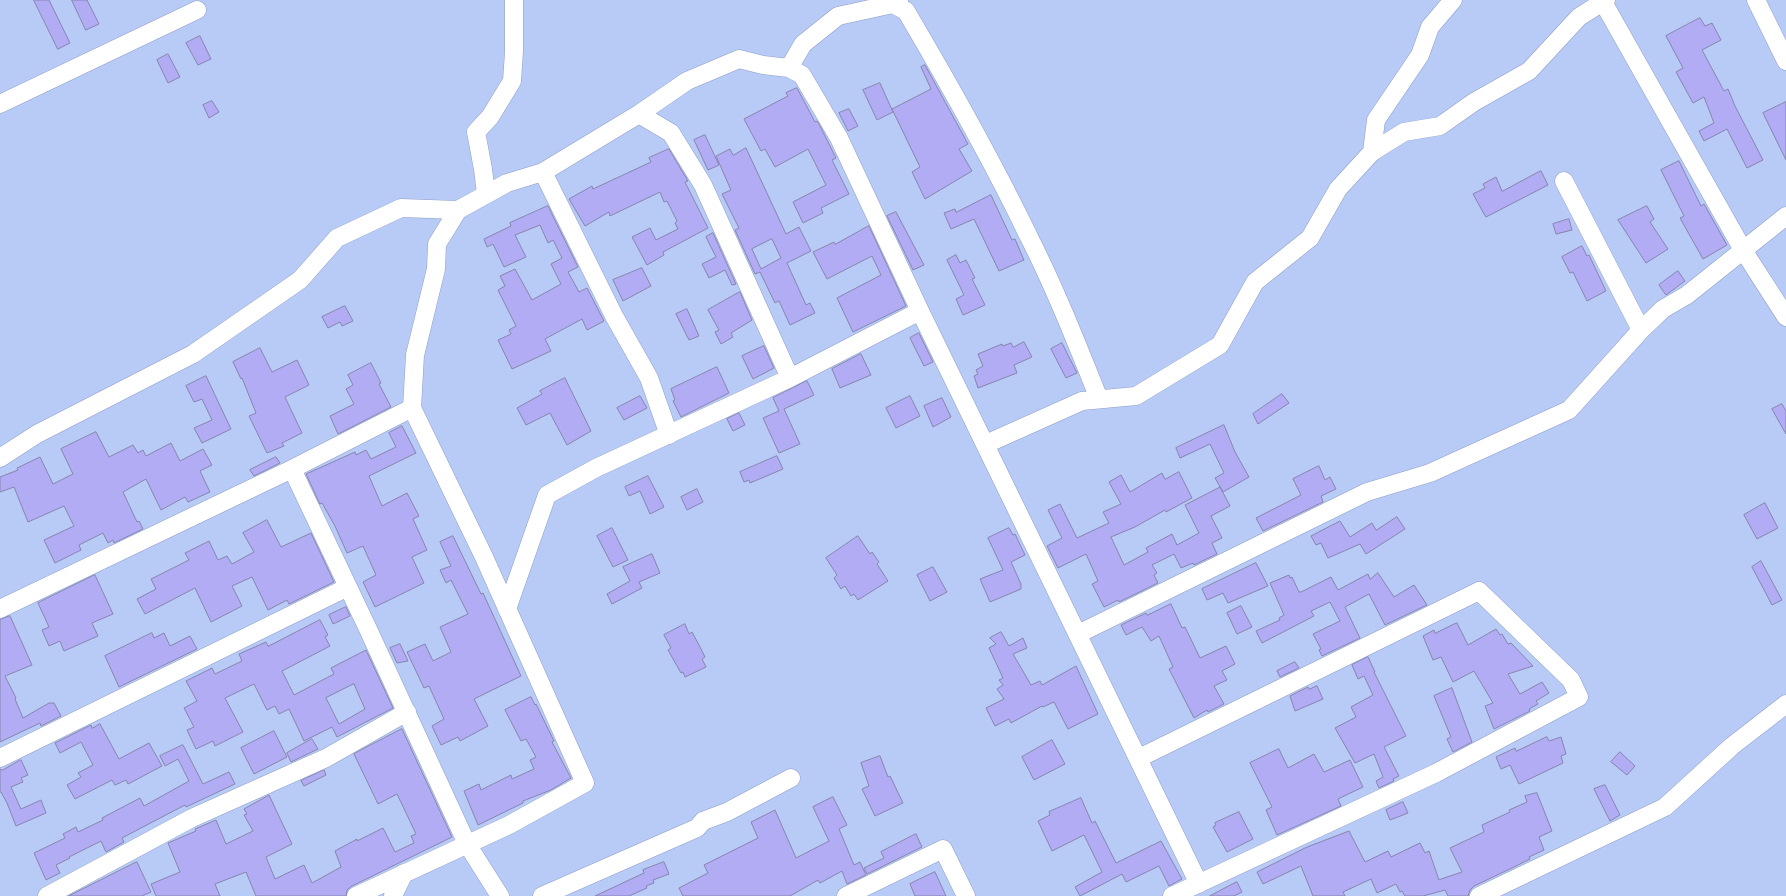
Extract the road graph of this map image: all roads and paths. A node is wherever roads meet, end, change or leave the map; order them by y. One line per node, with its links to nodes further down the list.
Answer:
1 (514, 0): 14 (street)
2 (1453, 0): 11 (street)
3 (1756, 0): 7 (street)
4 (1605, 1): 11 (street); 17 (street)
5 (896, 2): 8 (street); 22 (street)
6 (197, 10): 9 (street)
7 (1786, 61)
8 (790, 68): 10 (street); 18 (street)
9 (0, 104)
10 (639, 114): 12 (street); 21 (street)
11 (1372, 152): 22 (street)
12 (543, 172): 14 (street); 24 (street)
13 (1564, 181): 20 (street)
14 (486, 194): 15 (street)
15 (458, 210): 23 (street); 26 (street)
16 (1786, 216): 17 (street)
17 (1743, 250): 19 (street); 20 (street)
18 (920, 311): 21 (street); 25 (street)
19 (1786, 317)
20 (1641, 330): 31 (street)
21 (790, 378): 24 (street)
22 (1099, 399): 25 (street)
23 (412, 408): 27 (street); 30 (street)
24 (669, 435): 30 (street)
25 (986, 444): 31 (street)
26 (0, 458)
27 (292, 469): 28 (street); 29 (street)
28 (348, 588): 33 (street); 34 (street)
29 (0, 609)
30 (507, 610): 37 (street)
31 (1078, 634): 35 (street)
32 (1786, 704): 48 (street)
33 (407, 712): 37 (street); 40 (street)
34 (0, 758)
35 (1139, 758): 39 (street); 39 (street)
36 (791, 778): 44 (street)
37 (467, 844): 38 (street); 43 (street)
38 (404, 873): 41 (street); 42 (street)
39 (1198, 884): 47 (street)
40 (47, 896)
41 (356, 896)
42 (394, 896)
43 (500, 896)
44 (542, 896)
45 (846, 896): 46 (street)
46 (966, 896)
47 (1172, 896)
48 (1479, 896)

